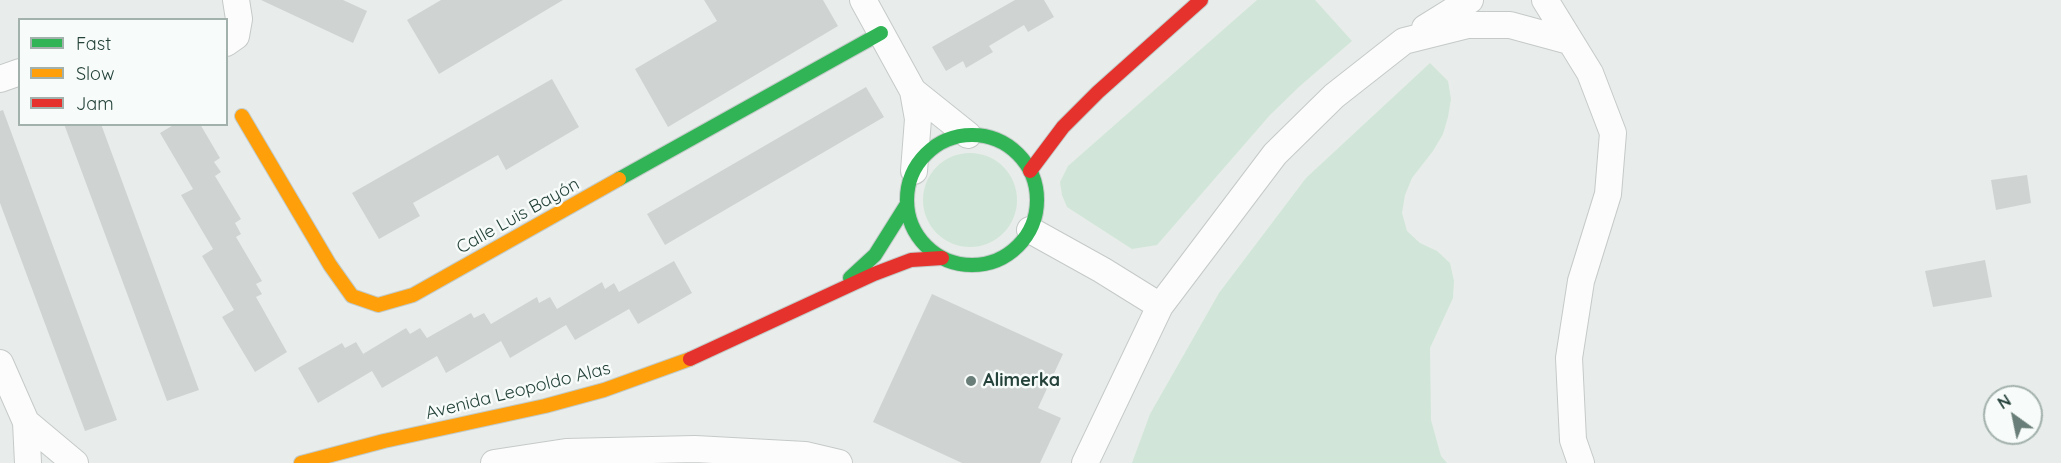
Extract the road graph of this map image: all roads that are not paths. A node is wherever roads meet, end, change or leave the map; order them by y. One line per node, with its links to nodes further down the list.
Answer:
1 (236, 0): 7 (street)
2 (863, 0): 6 (street)
3 (1201, 0): 13 (main road)
4 (1470, 0): 8 (street)
5 (1545, 0): 9 (street)
6 (881, 33): 12 (street); 14 (main road, Calle Luis Bayón)
7 (231, 39)
8 (1404, 41): 9 (street); 25 (street)
9 (1569, 41): 34 (street)
10 (18, 73): 11 (street)
11 (0, 79)
12 (913, 91): 16 (street); 19 (street)
13 (1098, 92): 15 (main road); 20 (main road)
14 (242, 116)
15 (1045, 126)
16 (968, 135): 18 (main road); 19 (main road)
17 (1017, 137): 18 (main road)
18 (1001, 142): 20 (main road)
19 (914, 171): 21 (main road)
20 (1030, 171): 22 (main road)
21 (907, 204): 23 (main road); 24 (main road, Avenida Leopoldo Alas)
22 (1030, 230): 23 (main road); 25 (street)
23 (942, 258): 24 (main road, Avenida Leopoldo Alas)
24 (835, 291): 31 (main road, Avenida Leopoldo Alas)
25 (1160, 306): 33 (street)
26 (0, 363): 27 (street)
27 (26, 422): 29 (street); 30 (street)
28 (508, 462): 32 (street)
29 (28, 463)
30 (75, 463)
31 (301, 463)
32 (839, 463)
33 (1085, 463)
34 (1581, 463)

